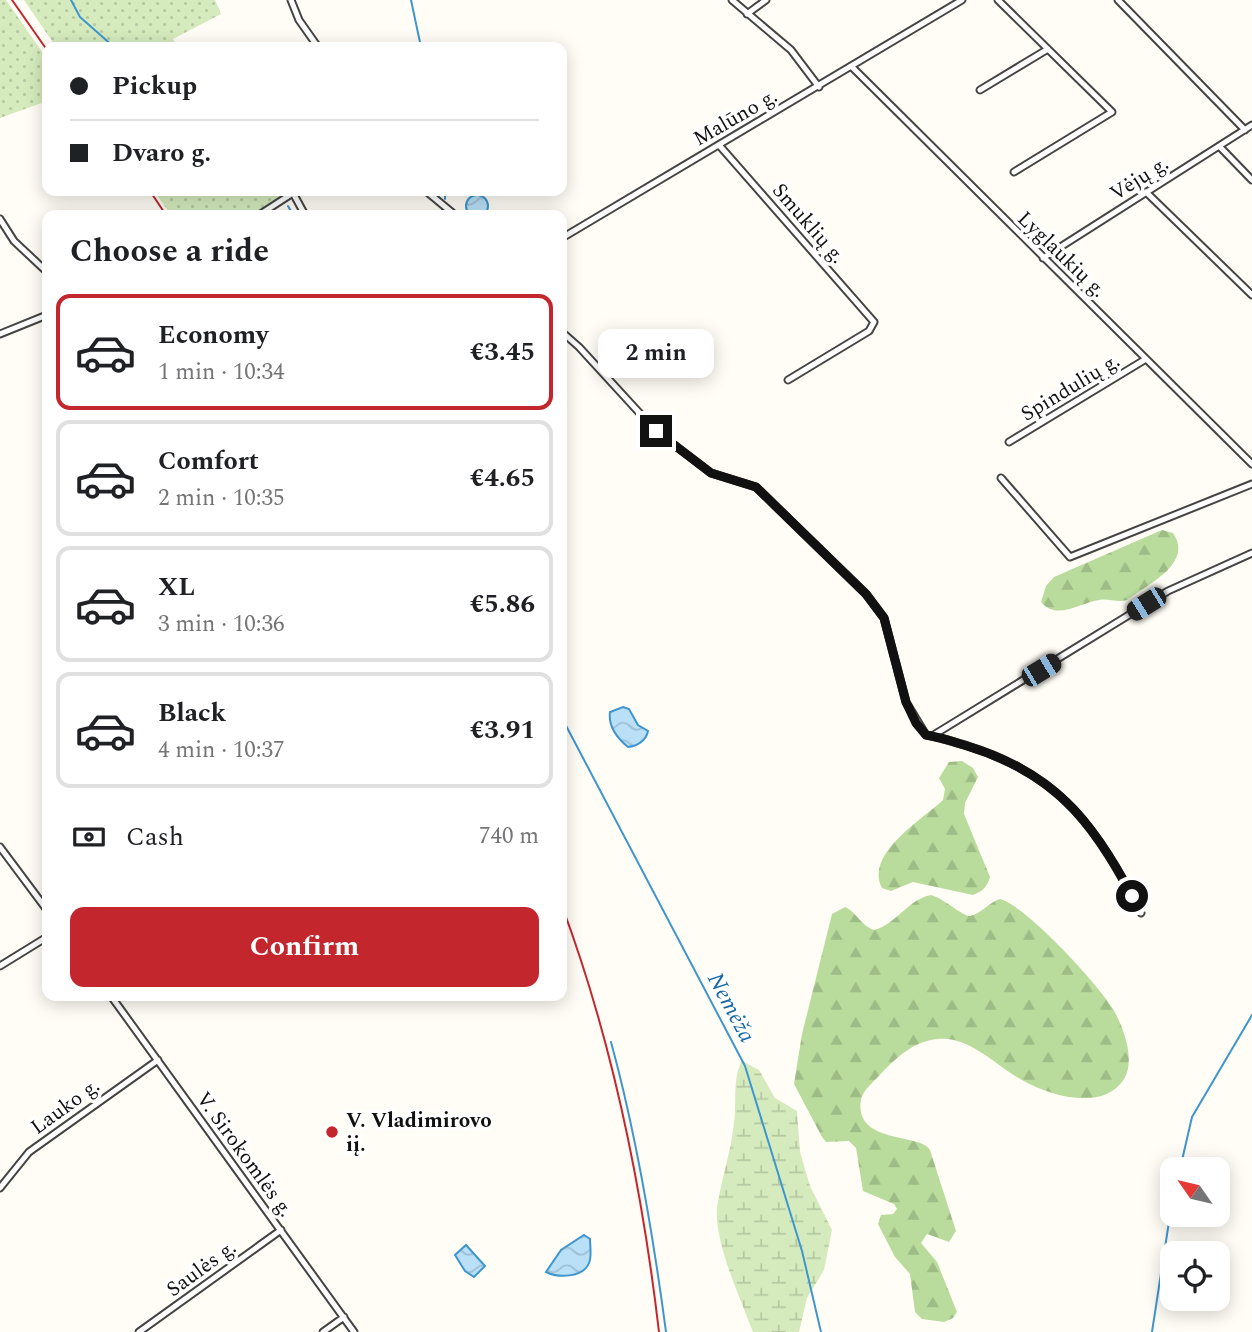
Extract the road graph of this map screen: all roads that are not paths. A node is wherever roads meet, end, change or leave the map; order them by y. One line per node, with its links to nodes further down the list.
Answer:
1 (291, 0): 8 (street)
2 (732, 0): 7 (street)
3 (766, 0): 7 (street)
4 (962, 0): 10 (street, Malūno g.)
5 (998, 0): 9 (street)
6 (1118, 0): 14 (street)
7 (747, 13): 11 (street)
8 (314, 42)
9 (1048, 49): 12 (street); 17 (street)
10 (851, 66): 11 (street, Malūno g.); 26 (street, Lyglaukių g.)
11 (819, 86): 15 (street, Malūno g.)
12 (980, 90)
13 (1252, 125): 14 (street, Vėjų g.)
14 (1245, 130): 16 (street, Vėjų g.)
15 (719, 145): 25 (street, Malūno g.); 33 (street, Smuklių g.)
16 (1220, 147): 18 (street); 19 (street, Vėjų g.)
17 (1014, 172)
18 (1252, 180)
19 (1146, 192): 26 (street, Vėjų g.); 28 (street)
20 (289, 196): 22 (street)
21 (432, 196): 23 (street)
22 (267, 210)
23 (449, 210)
24 (0, 219): 27 (street)
25 (567, 235)
26 (1043, 258): 32 (street, Lyglaukių g.)
27 (42, 266)
28 (1252, 295)
29 (42, 317): 30 (street)
30 (0, 334)
31 (567, 336): 39 (street)
32 (1146, 359): 34 (street, Spindulių g.); 35 (street, Lyglaukių g.)
33 (788, 380)
34 (1009, 442)
35 (1252, 464)
36 (1002, 478): 37 (street)
37 (1252, 484)
38 (1252, 553): 39 (street)
39 (932, 736): 42 (street)
40 (0, 847): 41 (street)
41 (42, 903)
42 (1141, 913)
43 (42, 940): 44 (street)
44 (0, 966)
45 (115, 1001): 46 (street, V. Sirokomlės g.)
46 (158, 1060): 47 (street, Lauko g.); 48 (street, V. Sirokomlės g.)
47 (0, 1188)
48 (281, 1230): 49 (street, V. Sirokomlės g.); 50 (street, Saulės g.)
49 (344, 1318): 51 (street); 52 (street, V. Sirokomlės g.)
50 (139, 1332)
51 (323, 1332)
52 (354, 1332)

